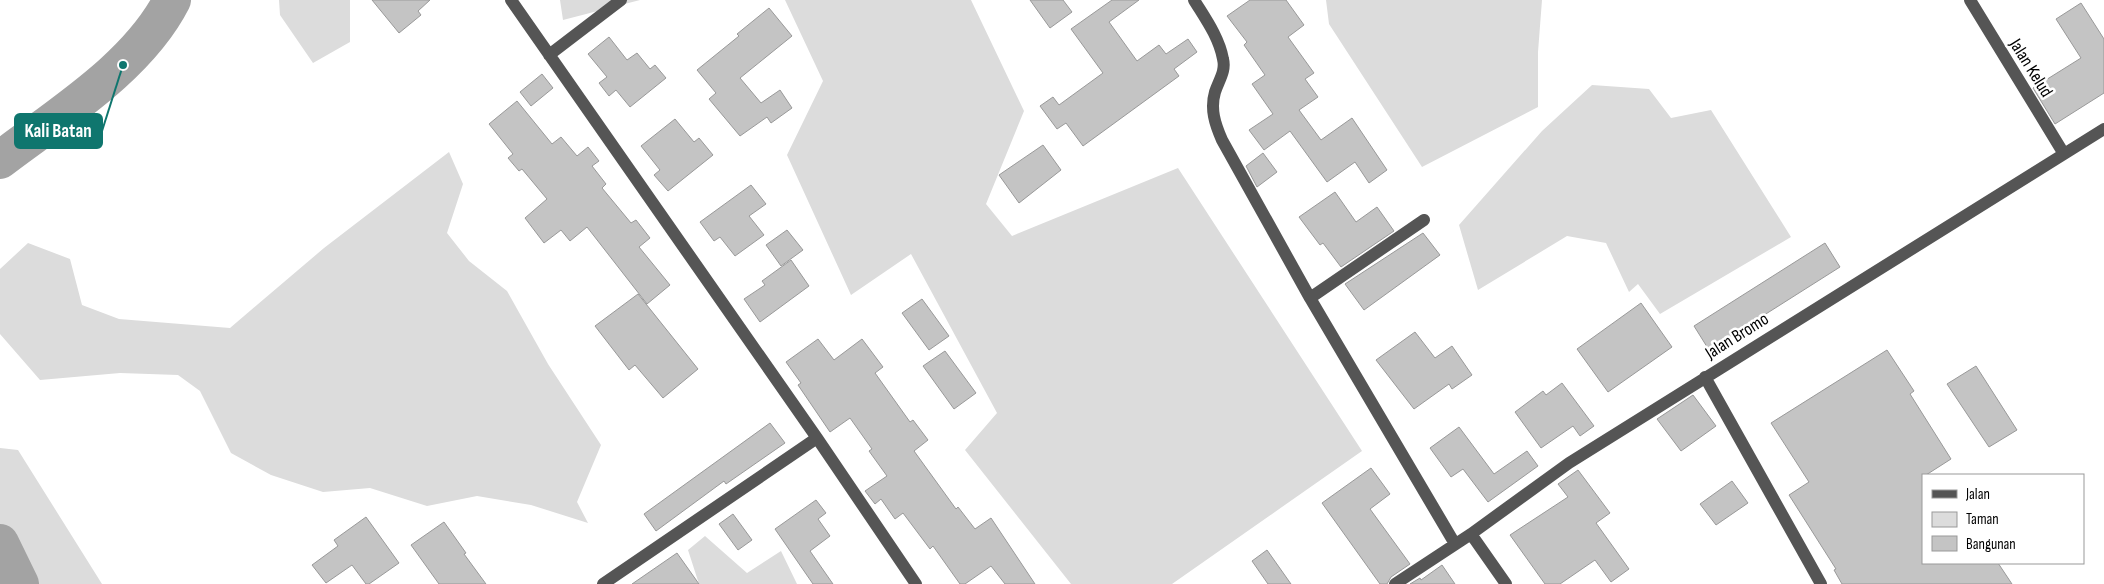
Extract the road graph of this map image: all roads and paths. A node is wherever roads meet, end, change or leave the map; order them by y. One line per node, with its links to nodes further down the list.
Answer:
1 (511, 0): 5 (street)
2 (621, 0): 5 (street)
3 (1194, 0): 9 (street)
4 (1970, 0): 7 (street, Jalan Kelud)
5 (549, 56): 11 (street)
6 (2104, 130): 7 (street, Jalan Bromo)
7 (2064, 154): 10 (street, Jalan Bromo)
8 (1424, 220): 9 (street)
9 (1310, 298): 13 (street)
10 (1705, 377): 12 (street, Jalan Bromo); 18 (street)
11 (817, 438): 14 (street); 15 (street)
12 (1471, 534): 13 (street, Jalan Bromo); 17 (street)
13 (1455, 544): 16 (street, Jalan Bromo)
14 (602, 584)
15 (916, 584)
16 (1395, 584)
17 (1506, 584)
18 (1821, 584)

